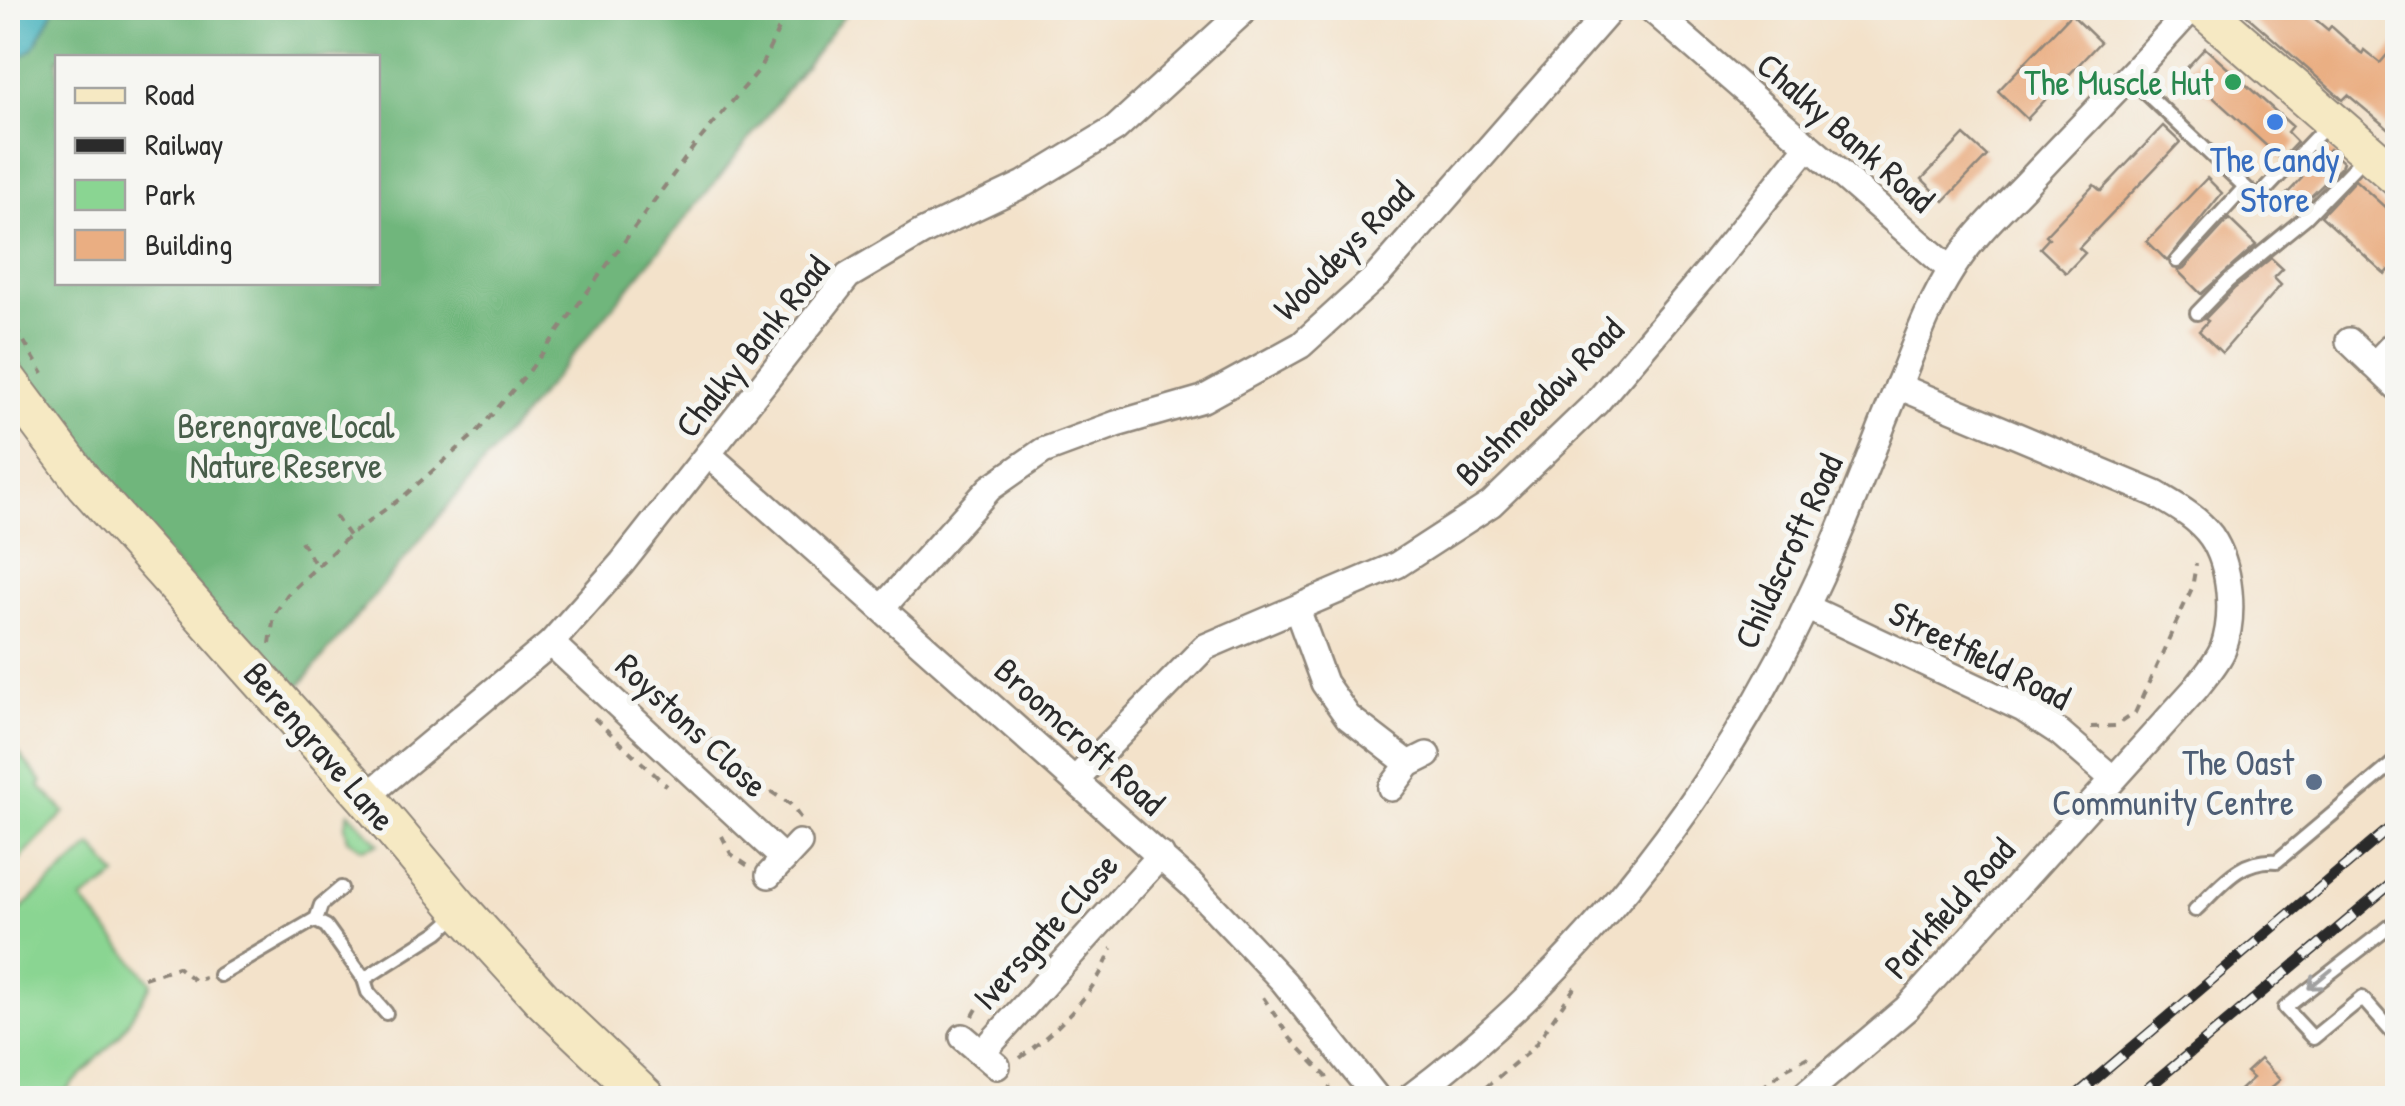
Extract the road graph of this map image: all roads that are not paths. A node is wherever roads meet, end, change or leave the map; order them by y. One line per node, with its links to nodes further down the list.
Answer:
1 (1247, 8): 20 (street, Chalky Bank Road)
2 (1612, 8): 22 (street, Wooldeys Road)
3 (1650, 8): 8 (street, Chalky Bank Road)
4 (2192, 8): 6 (street, Childscroft Road)
5 (2202, 8): 7 (street)
6 (2127, 75): 10 (lane); 12 (street, Childscroft Road)
7 (2330, 121): 9 (street); 10 (lane)
8 (1808, 146): 12 (street, Chalky Bank Road); 23 (street, Bushmeadow Road)
9 (2388, 167): 13 (lane)
10 (2245, 187): 11 (lane)
11 (2178, 261)
12 (1951, 270): 18 (street, Childscroft Road)
13 (2197, 313)
14 (2398, 340): 16 (street)
15 (2349, 342): 16 (street)
16 (2374, 365): 19 (street)
17 (8, 381): 29 (street, Berengrave Lane)
18 (1898, 386): 21 (street, Childscroft Road); 26 (street, Parkfield Road)
19 (2397, 387)
20 (708, 454): 22 (street, Broomcroft Road); 24 (street, Chalky Bank Road)
21 (1806, 606): 26 (street, Streetfield Road); 44 (street, Childscroft Road)
22 (882, 608): 27 (street, Broomcroft Road)
23 (1297, 609): 27 (street, Bushmeadow Road); 28 (street)
24 (552, 643): 29 (street, Chalky Bank Road); 30 (street, Roystons Close)
25 (2398, 759): 33 (lane)
26 (2112, 778): 45 (street, Parkfield Road)
27 (1076, 779): 31 (street, Broomcroft Road)
28 (1391, 788)
29 (366, 797): 34 (street, Berengrave Lane)
30 (783, 855)
31 (1161, 855): 41 (street, Iversgate Close); 43 (street, Broomcroft Road)
32 (341, 888): 35 (lane)
33 (2196, 910)
34 (462, 911): 38 (lane); 42 (street, Berengrave Lane)
35 (316, 920): 37 (lane); 38 (lane)
36 (2398, 920): 40 (lane, one-way to 40)
37 (220, 975)
38 (364, 980): 39 (lane)
39 (386, 1013)
40 (2398, 1039)
41 (982, 1052)
42 (646, 1098)
43 (1377, 1098)
44 (1409, 1098)
45 (1801, 1098)

